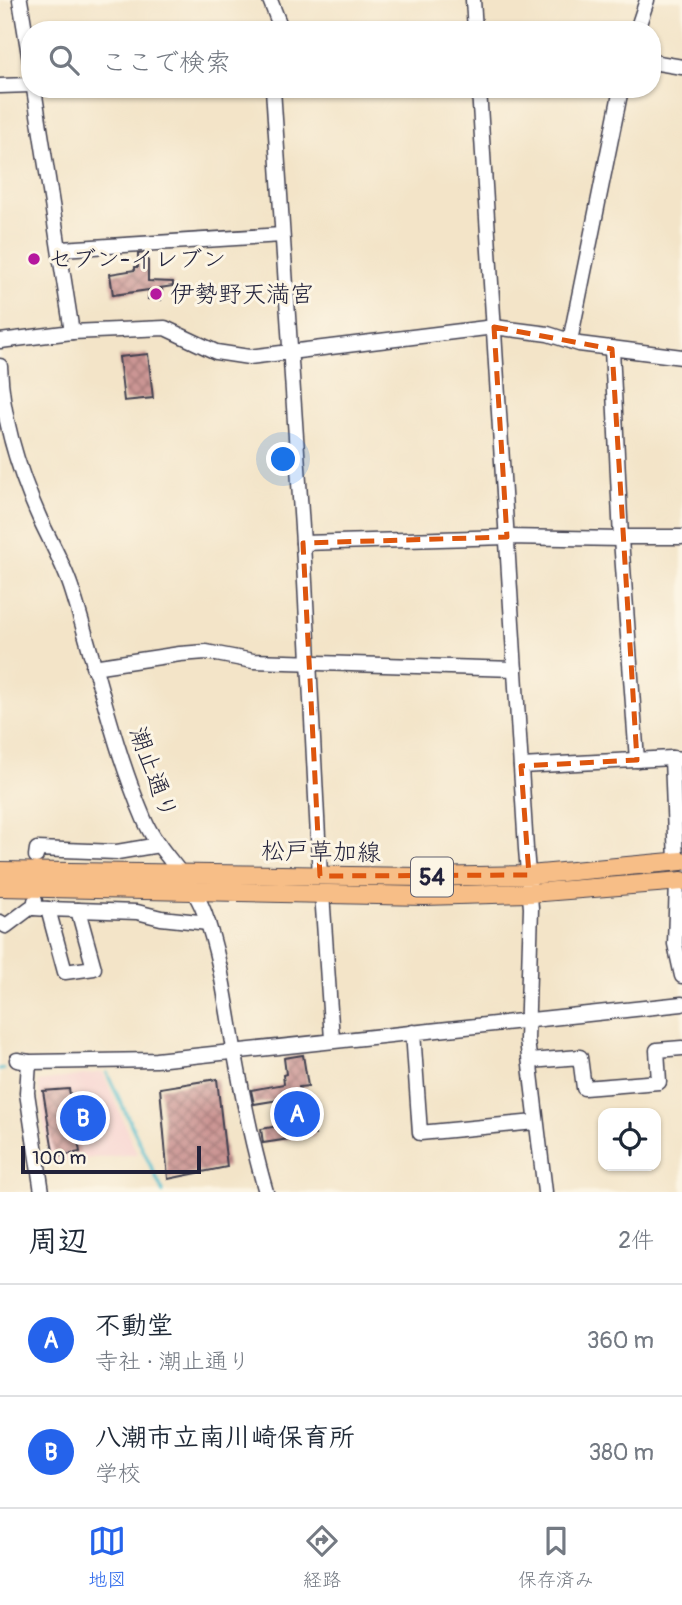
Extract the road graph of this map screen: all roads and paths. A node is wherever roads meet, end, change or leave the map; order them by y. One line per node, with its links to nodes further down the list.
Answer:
1 (20, 0): 5 (street)
2 (270, 0): 6 (street)
3 (473, 0): 7 (street)
4 (647, 0): 8 (street)
5 (23, 21)
6 (278, 21)
7 (474, 21)
8 (640, 21)
9 (661, 64): 10 (street)
10 (682, 67)
11 (21, 85): 12 (street)
12 (0, 86)
13 (36, 98): 18 (street)
14 (274, 98): 17 (street)
15 (480, 98): 19 (street)
16 (619, 98): 22 (street)
17 (282, 234): 18 (street); 24 (street)
18 (61, 249): 20 (street)
19 (494, 327): 22 (street); 24 (street); 27 (street)
20 (72, 332): 21 (street); 24 (street)
21 (0, 341)
22 (570, 341): 23 (street)
23 (612, 349): 25 (street); 29 (street)
24 (290, 352): 30 (street)
25 (682, 357)
26 (0, 366): 32 (street, 潮止通り)
27 (507, 537): 29 (street); 30 (street); 33 (street)
28 (682, 537): 29 (street)
29 (621, 538): 35 (street)
30 (303, 543): 31 (street)
31 (309, 663): 32 (street); 33 (street); 44 (street)
32 (93, 667): 37 (street, 潮止通り)
33 (515, 669): 36 (street)
34 (677, 759): 35 (street); 39 (street)
35 (636, 760): 36 (street)
36 (521, 766): 41 (street)
37 (159, 845): 38 (street); 40 (street, 潮止通り)
38 (36, 856)
39 (679, 861): 41 (main road, 松戸草加線 / 54)
40 (181, 875): 42 (main road, 松戸草加線 / 54); 44 (main road, 松戸草加線 / 54); 45 (street, 潮止通り)
41 (529, 875): 44 (main road, 松戸草加線 / 54); 46 (street)
42 (9, 879): 45 (main road, 松戸草加線 / 54)
43 (680, 881): 46 (main road, 松戸草加線 / 54); 51 (street)
44 (321, 884): 45 (main road, 松戸草加線 / 54); 46 (main road, 松戸草加線 / 54); 55 (street)
45 (193, 892): 50 (street, 潮止通り)
46 (530, 893): 53 (street)
47 (39, 906): 48 (street); 48 (street); 49 (street)
48 (78, 910): 50 (street)
49 (0, 922)
50 (208, 923): 57 (street, 潮止通り)
51 (682, 976)
52 (682, 1004): 53 (street)
53 (527, 1021): 54 (street); 58 (street)
54 (412, 1032): 55 (street); 59 (street)
55 (332, 1040): 57 (street)
56 (682, 1048): 58 (street)
57 (234, 1050): 60 (street); 61 (street, 潮止通り)
58 (530, 1061): 59 (street)
59 (535, 1122): 62 (street)
60 (42, 1192)
61 (266, 1192)
62 (545, 1192)

